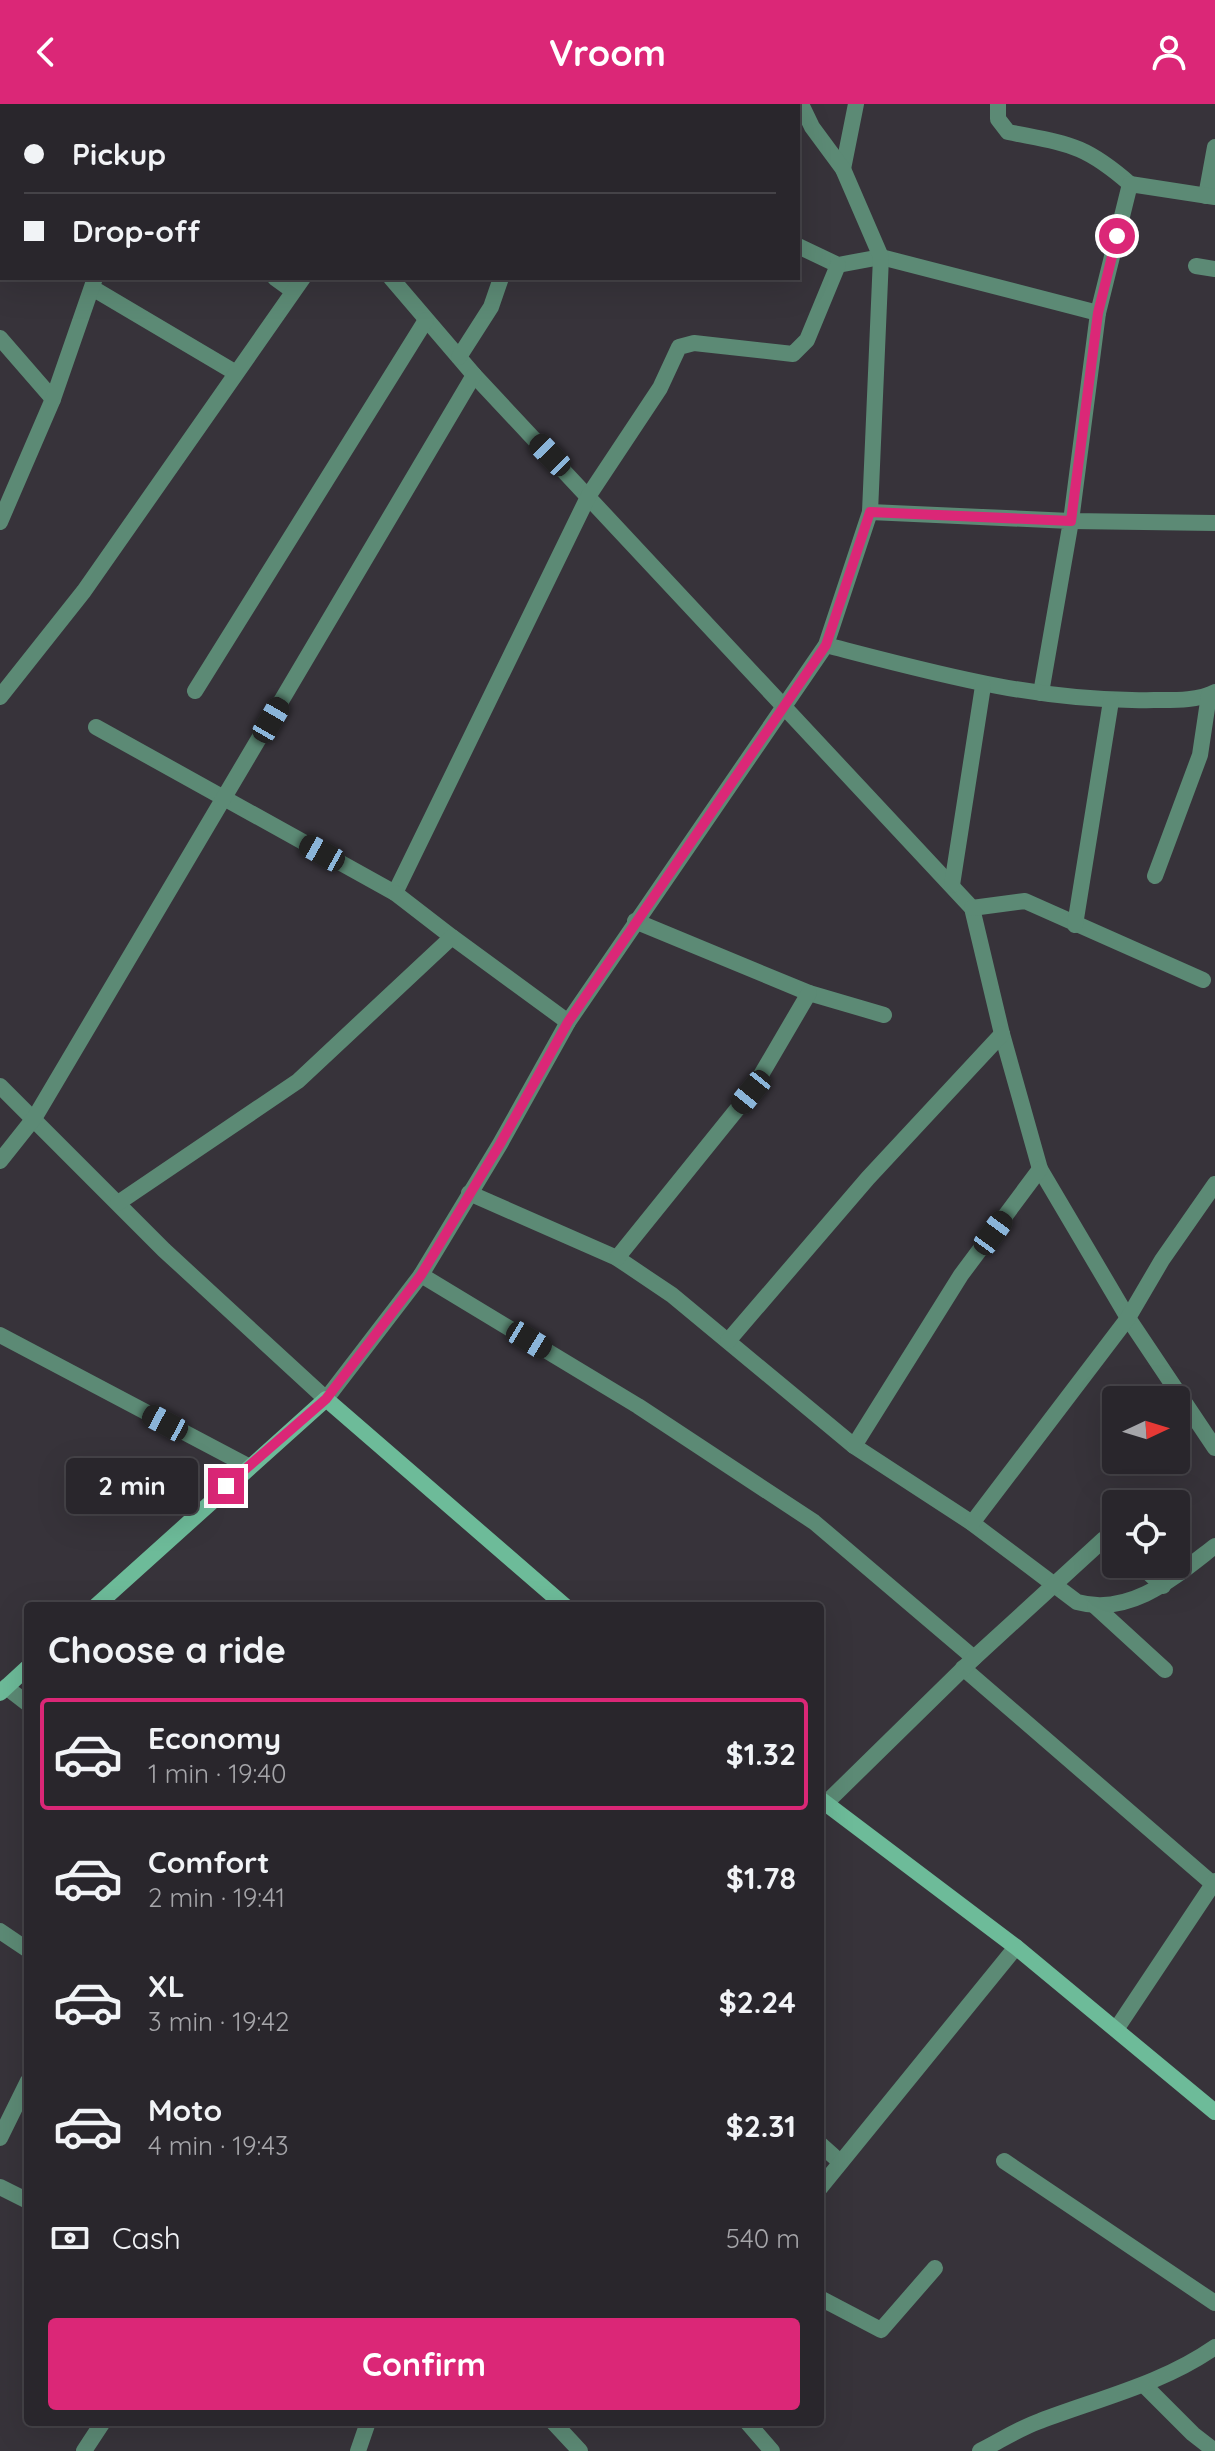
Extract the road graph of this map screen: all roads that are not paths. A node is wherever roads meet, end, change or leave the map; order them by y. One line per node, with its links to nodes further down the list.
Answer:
1 (801, 104): 5 (street)
2 (856, 104): 5 (street)
3 (998, 104): 6 (street)
4 (1215, 147): 7 (street)
5 (843, 169): 9 (street)
6 (1130, 184): 7 (street); 17 (street)
7 (1211, 196)
8 (800, 247): 10 (street)
9 (881, 257): 10 (street); 17 (street); 25 (street)
10 (838, 265): 24 (street)
11 (1196, 266): 12 (street)
12 (1215, 269)
13 (393, 280): 18 (street)
14 (500, 280): 20 (street)
15 (94, 284): 21 (street); 23 (street)
16 (298, 284): 21 (street)
17 (1098, 313): 27 (street)
18 (426, 320): 20 (street); 31 (street)
19 (0, 338): 23 (street)
20 (459, 357): 22 (street)
21 (236, 373): 34 (street)
22 (474, 375): 24 (street); 38 (street)
23 (53, 399): 26 (street)
24 (589, 495): 36 (street); 41 (street)
25 (870, 512): 27 (street); 29 (street)
26 (2, 515)
27 (1071, 521): 28 (street); 32 (street)
28 (1215, 523)
29 (826, 645): 30 (street); 36 (street)
30 (983, 686): 32 (street); 40 (street)
31 (195, 691)
32 (1041, 693): 35 (street)
33 (1212, 694): 35 (street); 39 (street)
34 (0, 697)
35 (1111, 701): 44 (street)
36 (785, 706): 40 (street); 43 (street)
37 (96, 727): 38 (street)
38 (225, 800): 41 (street); 52 (street)
39 (1155, 876)
40 (952, 885): 42 (street)
41 (395, 893): 45 (street)
42 (972, 908): 44 (street); 50 (street)
43 (635, 921): 47 (street); 49 (street)
44 (1075, 925): 46 (street)
45 (452, 937): 49 (street); 57 (street)
46 (1203, 980)
47 (809, 993): 48 (street); 58 (street)
48 (884, 1015)
49 (568, 1022): 56 (street)
50 (1002, 1034): 54 (street); 62 (street)
51 (0, 1086): 52 (street)
52 (35, 1117): 53 (street); 57 (street)
53 (0, 1161)
54 (1040, 1169): 60 (street); 64 (street)
55 (1215, 1184): 60 (street)
56 (469, 1193): 58 (street); 59 (street)
57 (118, 1203): 63 (street)
58 (617, 1258): 62 (street)
59 (421, 1275): 63 (street); 76 (street)
60 (1128, 1318): 65 (street); 67 (street)
61 (0, 1335): 66 (street)
62 (728, 1341): 64 (street)
63 (326, 1399): 66 (street); 74 (street)
64 (854, 1446): 67 (street)
65 (1215, 1448)
66 (248, 1466): 73 (street)
67 (972, 1523): 71 (street)
68 (1102, 1541): 71 (street)
69 (1215, 1546): 72 (street)
70 (1154, 1578): 72 (street)
71 (1054, 1583): 75 (street); 76 (street)
72 (1163, 1586): 75 (street)
73 (100, 1602)
74 (560, 1602)
75 (1095, 1606): 77 (street)
76 (968, 1663): 81 (street); 83 (street)
77 (1165, 1670)
78 (24, 1671): 79 (street)
79 (3, 1690): 80 (street)
80 (24, 1702)
81 (824, 1800)
82 (824, 1802): 86 (street)
83 (1214, 1882): 87 (street)
84 (0, 1931): 85 (street)
85 (24, 1947)
86 (1016, 1947): 87 (street); 92 (street)
87 (1117, 2028): 89 (street)
88 (24, 2089): 90 (street)
89 (1215, 2112)
90 (0, 2138)
91 (824, 2148): 92 (street)
92 (839, 2161): 94 (street)
93 (1004, 2161): 99 (street)
94 (824, 2182)
95 (0, 2187): 96 (street)
96 (24, 2199)
97 (935, 2268): 98 (street)
98 (824, 2300)
99 (1215, 2303)
100 (1215, 2347): 101 (street)
101 (1144, 2385): 110 (street); 111 (street)
102 (100, 2426): 107 (street)
103 (368, 2426): 106 (street)
104 (557, 2426): 108 (street)
105 (750, 2426): 109 (street)
106 (365, 2447)
107 (84, 2451)
108 (580, 2451)
109 (772, 2451)
110 (980, 2451)
111 (1215, 2451)

